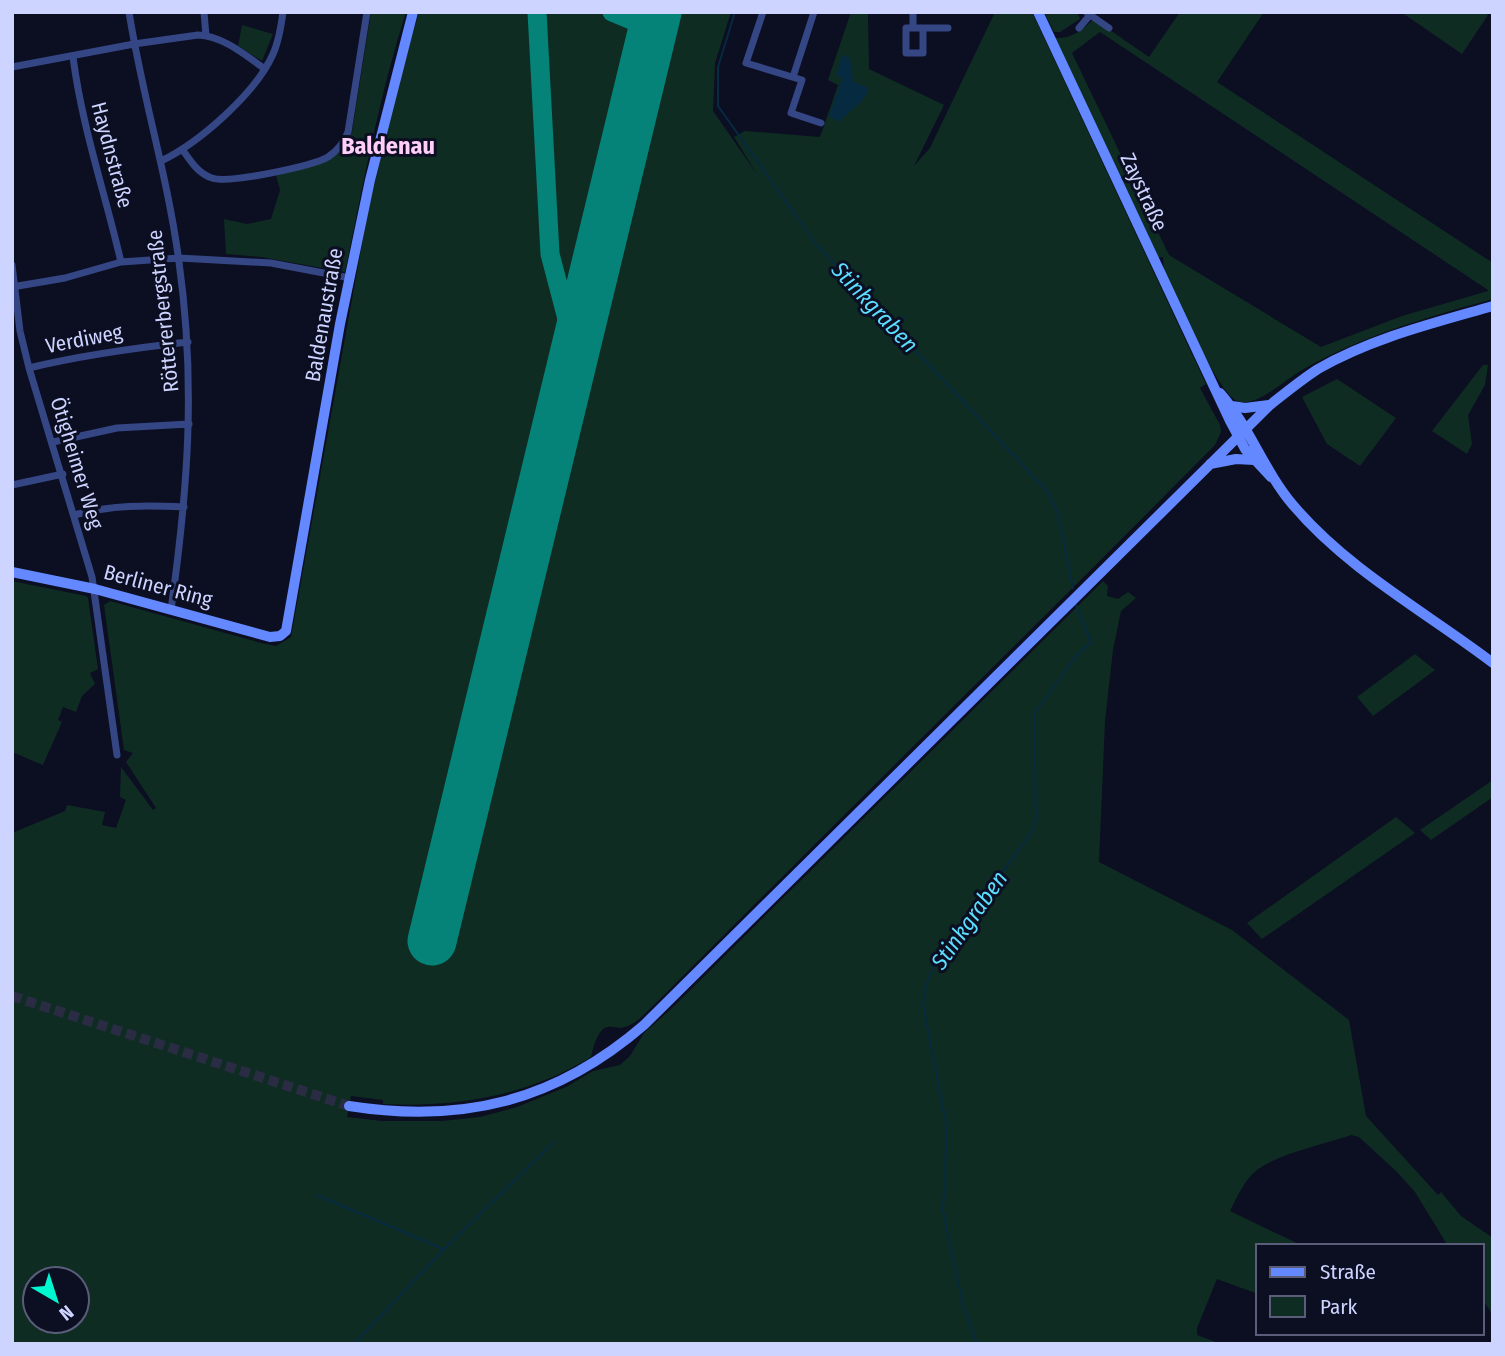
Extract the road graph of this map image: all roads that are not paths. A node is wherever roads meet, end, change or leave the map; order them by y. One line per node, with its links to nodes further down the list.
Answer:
1 (129, 12): 17 (street, Röttererbergstraße)
2 (204, 12): 16 (street)
3 (283, 12): 20 (street)
4 (367, 12): 23 (street)
5 (413, 12): 28 (street, Baldenaustraße)
6 (763, 12): 21 (street)
7 (814, 12): 21 (street)
8 (913, 12): 11 (street)
9 (1038, 12): 33 (street, Zaystraße)
10 (1088, 14): 14 (street); 15 (street)
11 (913, 28): 12 (street); 12 (street)
12 (923, 28): 13 (street)
13 (948, 28)
14 (1079, 28)
15 (1109, 28)
16 (206, 36): 17 (street); 20 (street)
17 (134, 44): 18 (street); 24 (street, Röttererbergstraße)
18 (73, 57): 19 (street); 26 (street, Haydnstraße)
19 (12, 67)
20 (265, 69): 23 (street)
21 (793, 77): 22 (street)
22 (821, 122)
23 (182, 149): 24 (street)
24 (161, 161): 25 (street, Röttererbergstraße)
25 (179, 258): 26 (street); 28 (street); 31 (street, Röttererbergstraße)
26 (121, 262): 29 (street)
27 (12, 265): 29 (street, Ötigheimer Weg)
28 (350, 278): 50 (street, Baldenaustraße)
29 (13, 287): 32 (street, Ötigheimer Weg)
30 (1493, 306): 34 (street)
31 (188, 342): 32 (street, Verdiweg); 36 (street, Röttererbergstraße)
32 (29, 368): 39 (street, Ötigheimer Weg)
33 (1216, 387): 35 (street, Zaystraße); 38 (street, Zaystraße)
34 (1270, 405): 35 (street); 37 (street)
35 (1232, 406): 37 (street, Zaystraße)
36 (190, 424): 39 (street); 45 (street, Röttererbergstraße)
37 (1246, 428): 38 (street); 43 (street, Zaystraße)
38 (1237, 436): 40 (street, Zaystraße); 41 (street)
39 (52, 442): 42 (street, Ötigheimer Weg)
40 (1254, 460): 41 (street); 43 (street, Zaystraße)
41 (1210, 464): 53 (street)
42 (63, 474): 44 (street); 46 (street, Ötigheimer Weg)
43 (1272, 477): 51 (street)
44 (12, 485)
45 (184, 507): 46 (street); 49 (street, Röttererbergstraße)
46 (74, 515): 48 (street, Ötigheimer Weg)
47 (12, 572): 48 (street, Berliner Ring)
48 (95, 589): 49 (street, Berliner Ring); 52 (street, Ötigheimer Weg)
49 (171, 610): 50 (street, Berliner Ring)
50 (288, 628)
51 (1493, 663)
52 (117, 755)
53 (349, 1106)

